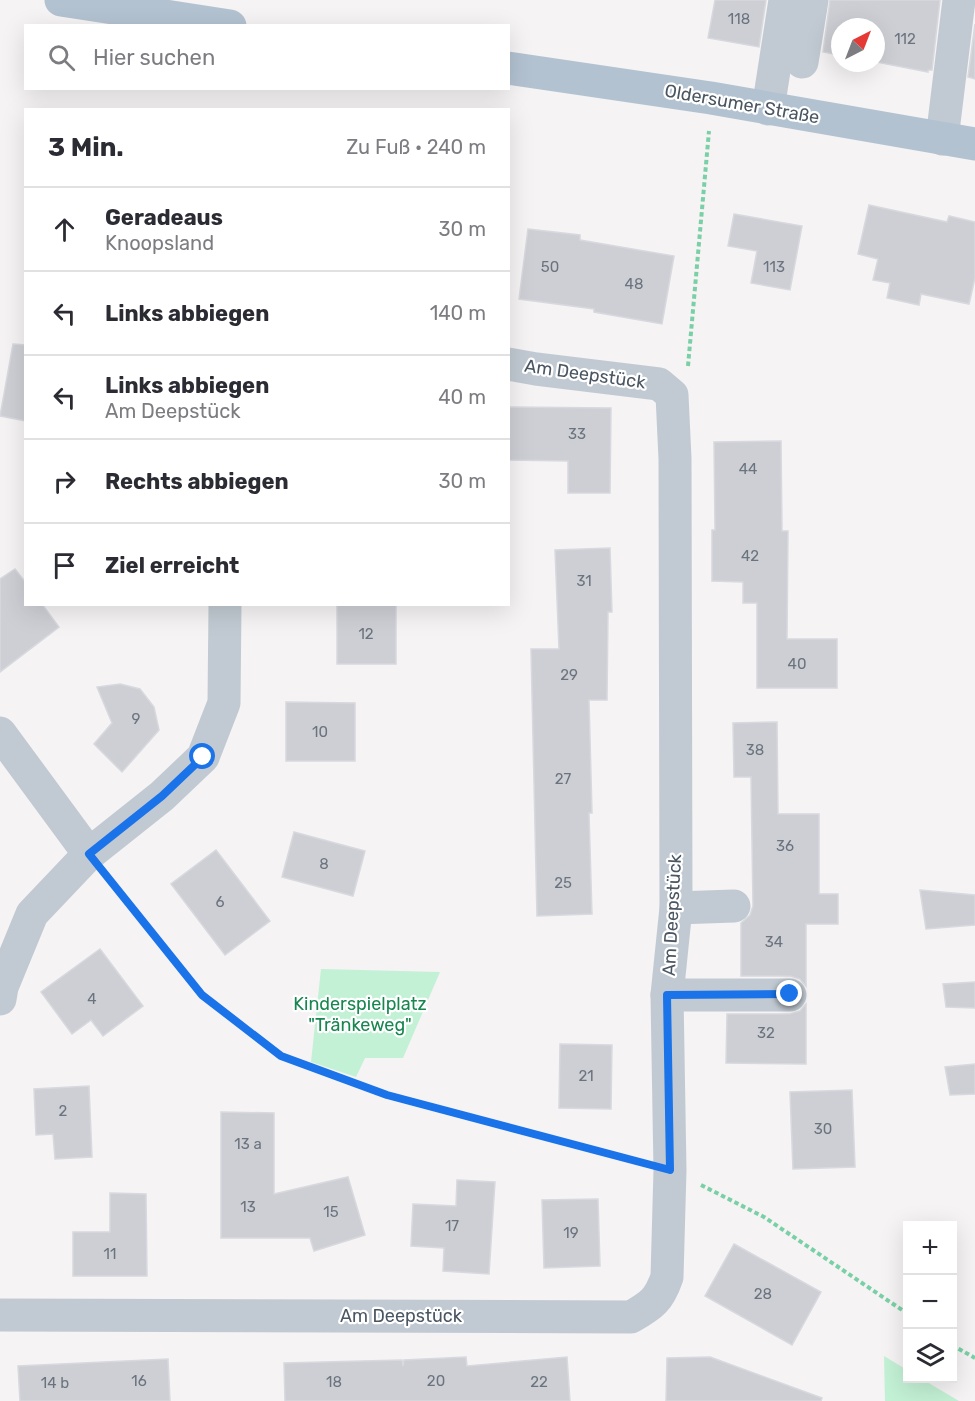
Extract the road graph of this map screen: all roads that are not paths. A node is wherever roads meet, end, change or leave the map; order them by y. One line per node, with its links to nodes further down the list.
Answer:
1 (61, 0): 5 (main road)
2 (785, 0): 8 (street)
3 (812, 0): 6 (street)
4 (960, 0): 9 (street)
5 (217, 24)
6 (802, 62)
7 (510, 68): 8 (main road, Oldersumer Straße)
8 (768, 109): 9 (main road, Oldersumer Straße)
9 (942, 138): 10 (main road, Oldersumer Straße)
10 (975, 144)
11 (510, 364): 16 (street, Am Deepstück)
12 (225, 606): 14 (street)
13 (0, 734): 14 (street)
14 (89, 854): 19 (street)
15 (734, 906): 16 (street)
16 (676, 908): 18 (street, Am Deepstück)
17 (790, 994): 18 (street)
18 (667, 995): 20 (street, Am Deepstück)
19 (0, 999)
20 (0, 1315)

